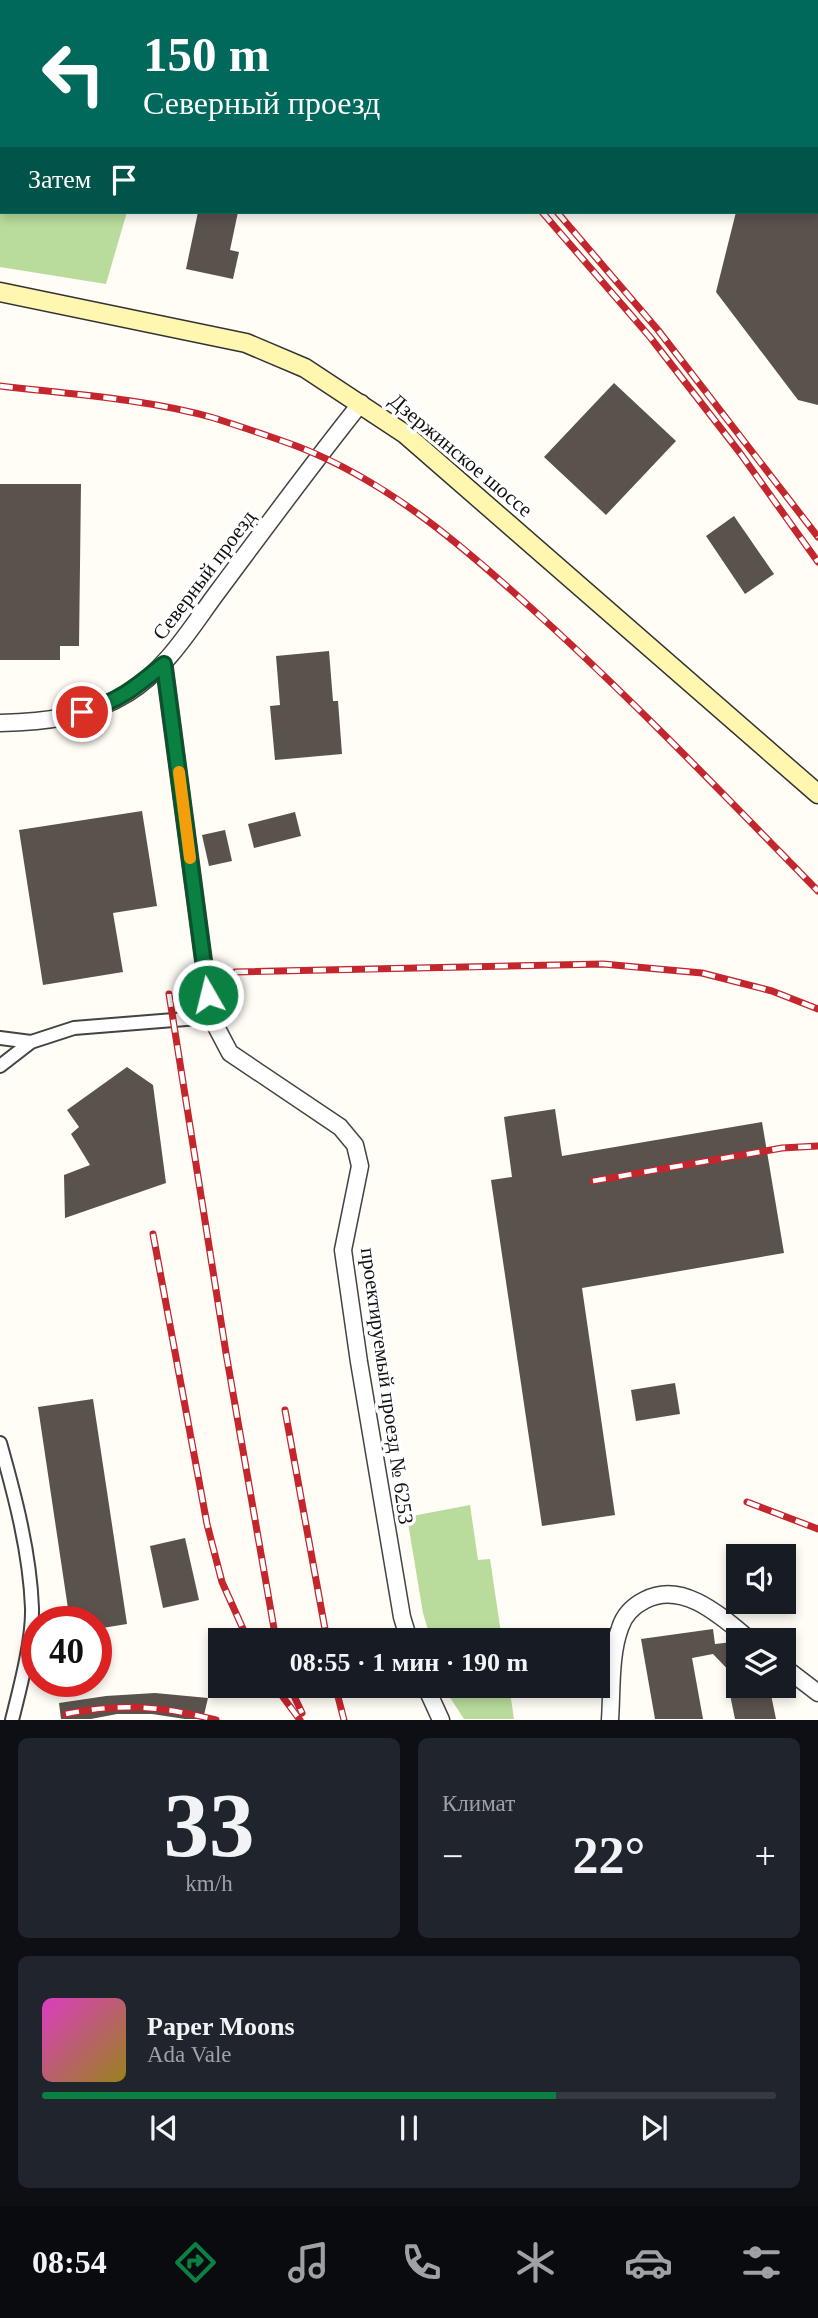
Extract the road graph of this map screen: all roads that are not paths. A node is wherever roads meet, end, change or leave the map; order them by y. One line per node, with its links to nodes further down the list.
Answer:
1 (0, 292): 2 (main road, Дзержинское шоссе)
2 (361, 404): 3 (street, Северный проезд); 5 (main road, Дзержинское шоссе)
3 (164, 664): 4 (street, Северный проезд); 6 (street, проектируемый проезд № 6253)
4 (0, 723)
5 (818, 794)
6 (211, 1017): 8 (street); 11 (street, проектируемый проезд № 6253)
7 (0, 1038): 8 (street)
8 (31, 1042): 9 (street)
9 (0, 1066)
10 (0, 1443): 16 (street)
11 (406, 1628)
12 (734, 1628): 18 (street)
13 (796, 1676): 14 (street)
14 (818, 1693)
15 (431, 1698): 17 (street)
16 (12, 1720)
17 (441, 1720)
18 (610, 1720)

